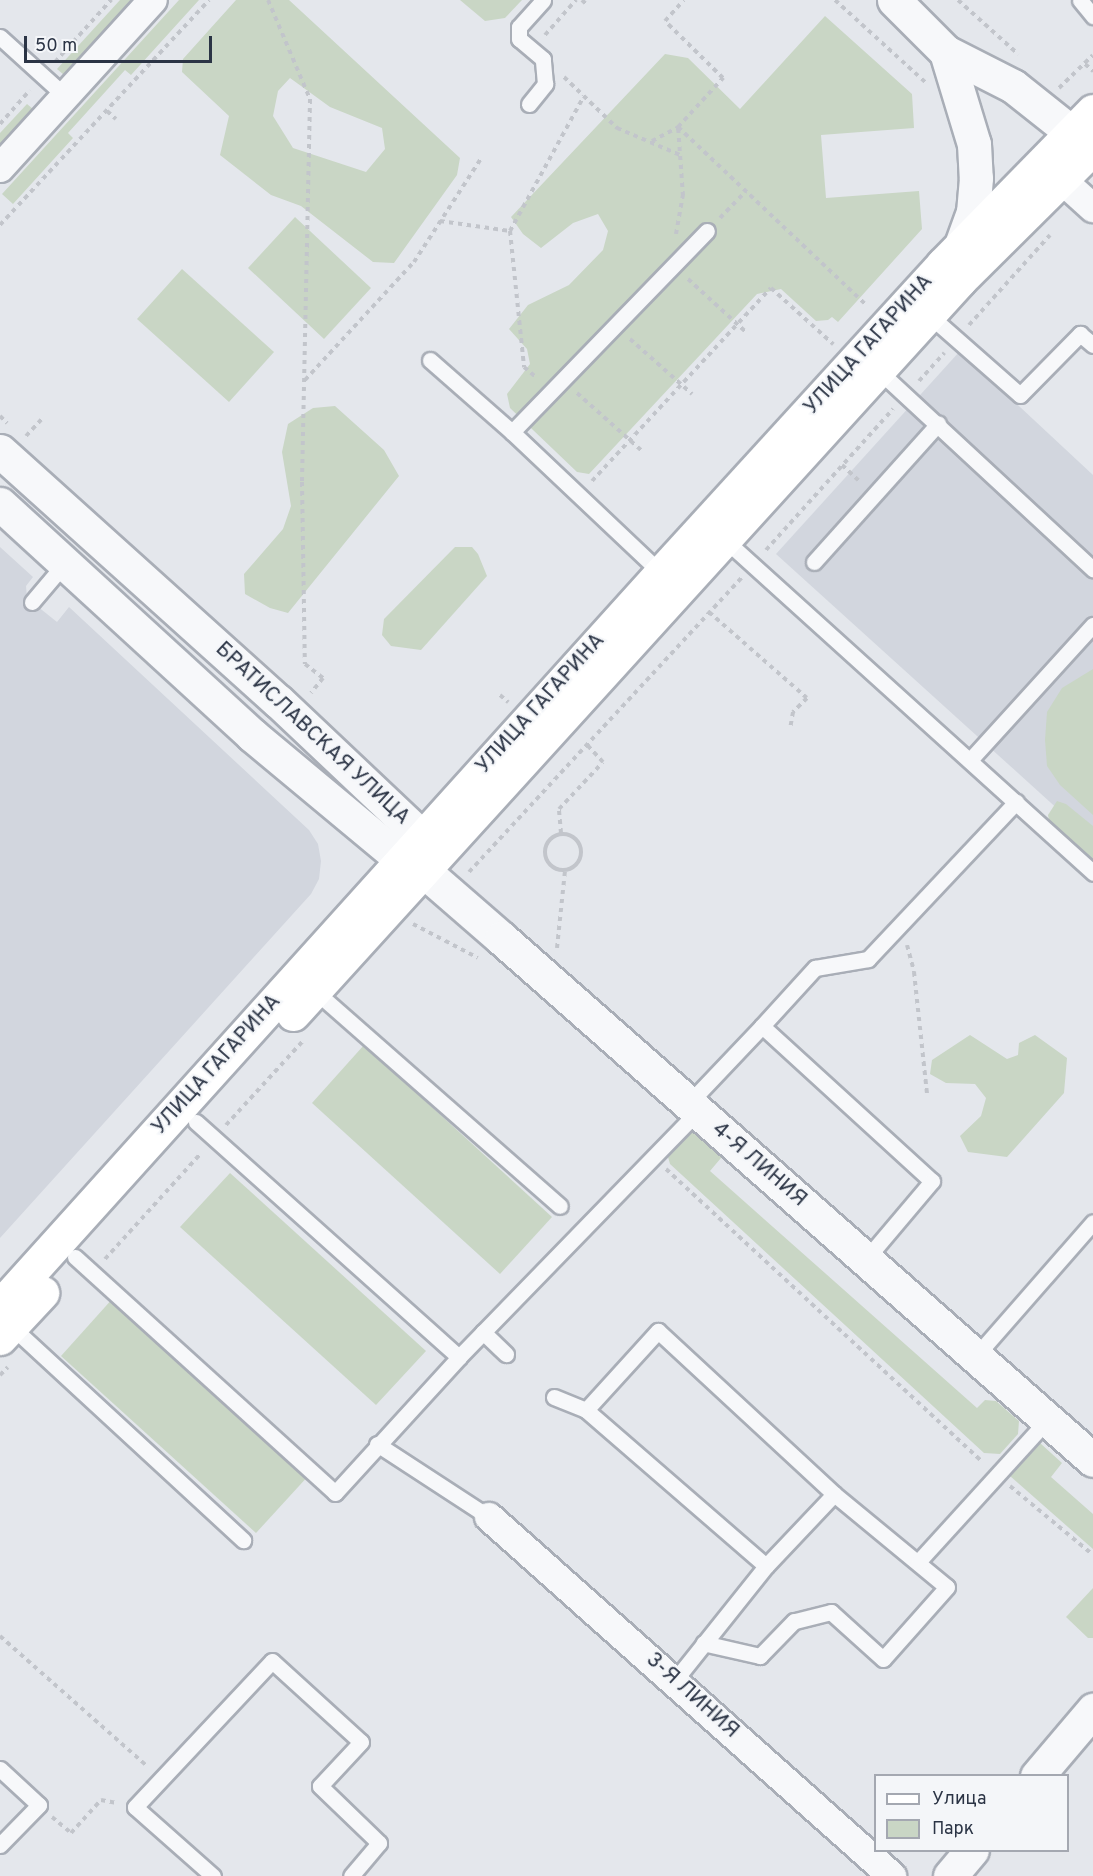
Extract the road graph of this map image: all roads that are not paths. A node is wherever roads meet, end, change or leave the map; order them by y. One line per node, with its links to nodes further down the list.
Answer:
1 (153, 0): 8 (street)
2 (543, 0): 9 (lane)
3 (894, 0): 7 (street)
4 (1080, 0): 5 (lane)
5 (1093, 16)
6 (0, 37): 8 (lane)
7 (946, 52): 10 (street); 15 (street)
8 (65, 96): 11 (street)
9 (530, 104)
10 (1088, 129): 12 (main road); 15 (main road, УЛИЦА ГАГАРИНА)
11 (0, 168)
12 (1062, 180): 13 (street); 16 (main road, УЛИЦА ГАГАРИНА)
13 (1093, 208)
14 (707, 231): 21 (lane)
15 (961, 245): 28 (main road, УЛИЦА ГАГАРИНА)
16 (929, 315): 17 (lane); 19 (main road, УЛИЦА ГАГАРИНА)
17 (1093, 345)
18 (430, 360): 21 (lane)
19 (879, 371): 20 (lane); 24 (main road, УЛИЦА ГАГАРИНА)
20 (938, 424): 25 (lane); 27 (lane)
21 (512, 432): 28 (lane)
22 (12, 445): 33 (street, БРАТИСЛАВСКАЯ УЛИЦА)
23 (0, 504): 26 (street, БРАТИСЛАВСКАЯ УЛИЦА)
24 (723, 539): 31 (lane); 33 (main road, УЛИЦА ГАГАРИНА)
25 (814, 562)
26 (65, 563): 29 (lane); 33 (street, БРАТИСЛАВСКАЯ УЛИЦА)
27 (1093, 569)
28 (661, 573): 33 (main road, УЛИЦА ГАГАРИНА)
29 (32, 602)
30 (1093, 625): 31 (lane)
31 (970, 760): 32 (lane)
32 (1016, 801): 34 (lane); 36 (lane)
33 (415, 855): 35 (main road, УЛИЦА ГАГАРИНА); 37 (street, 4-Я ЛИНИЯ); 43 (main road, УЛИЦА ГАГАРИНА)
34 (1093, 873)
35 (314, 990): 38 (main road, УЛИЦА ГАГАРИНА); 39 (lane)
36 (762, 1026): 37 (lane); 42 (lane)
37 (694, 1107): 42 (street, 4-Я ЛИНИЯ); 44 (lane)
38 (196, 1122): 41 (main road, УЛИЦА ГАГАРИНА); 46 (lane)
39 (560, 1206)
40 (1093, 1222): 47 (lane)
41 (75, 1257): 43 (main road, УЛИЦА ГАГАРИНА); 51 (lane)
42 (866, 1259): 47 (street, 4-Я ЛИНИЯ)
43 (4, 1323): 55 (lane)
44 (483, 1332): 45 (lane); 46 (lane)
45 (506, 1354)
46 (459, 1357): 51 (lane)
47 (975, 1357): 50 (street, 4-Я ЛИНИЯ)
48 (554, 1397): 49 (lane)
49 (586, 1410): 53 (lane); 57 (lane)
50 (1047, 1420): 52 (street, 4-Я ЛИНИЯ); 56 (lane)
51 (377, 1444): 54 (lane)
52 (1089, 1448)
53 (834, 1494): 56 (lane); 57 (lane)
54 (489, 1517): 59 (street, 3-Я ЛИНИЯ)
55 (243, 1540)
56 (918, 1562): 58 (lane)
57 (766, 1566): 58 (lane)
58 (703, 1643): 59 (lane)
59 (675, 1680): 67 (street, 3-Я ЛИНИЯ)
60 (1093, 1710): 62 (street)
61 (0, 1769): 63 (lane)
62 (1039, 1774)
63 (0, 1845)
64 (971, 1852): 68 (street)
65 (213, 1876): 66 (lane)
66 (351, 1876)
67 (892, 1876)
68 (950, 1876)

